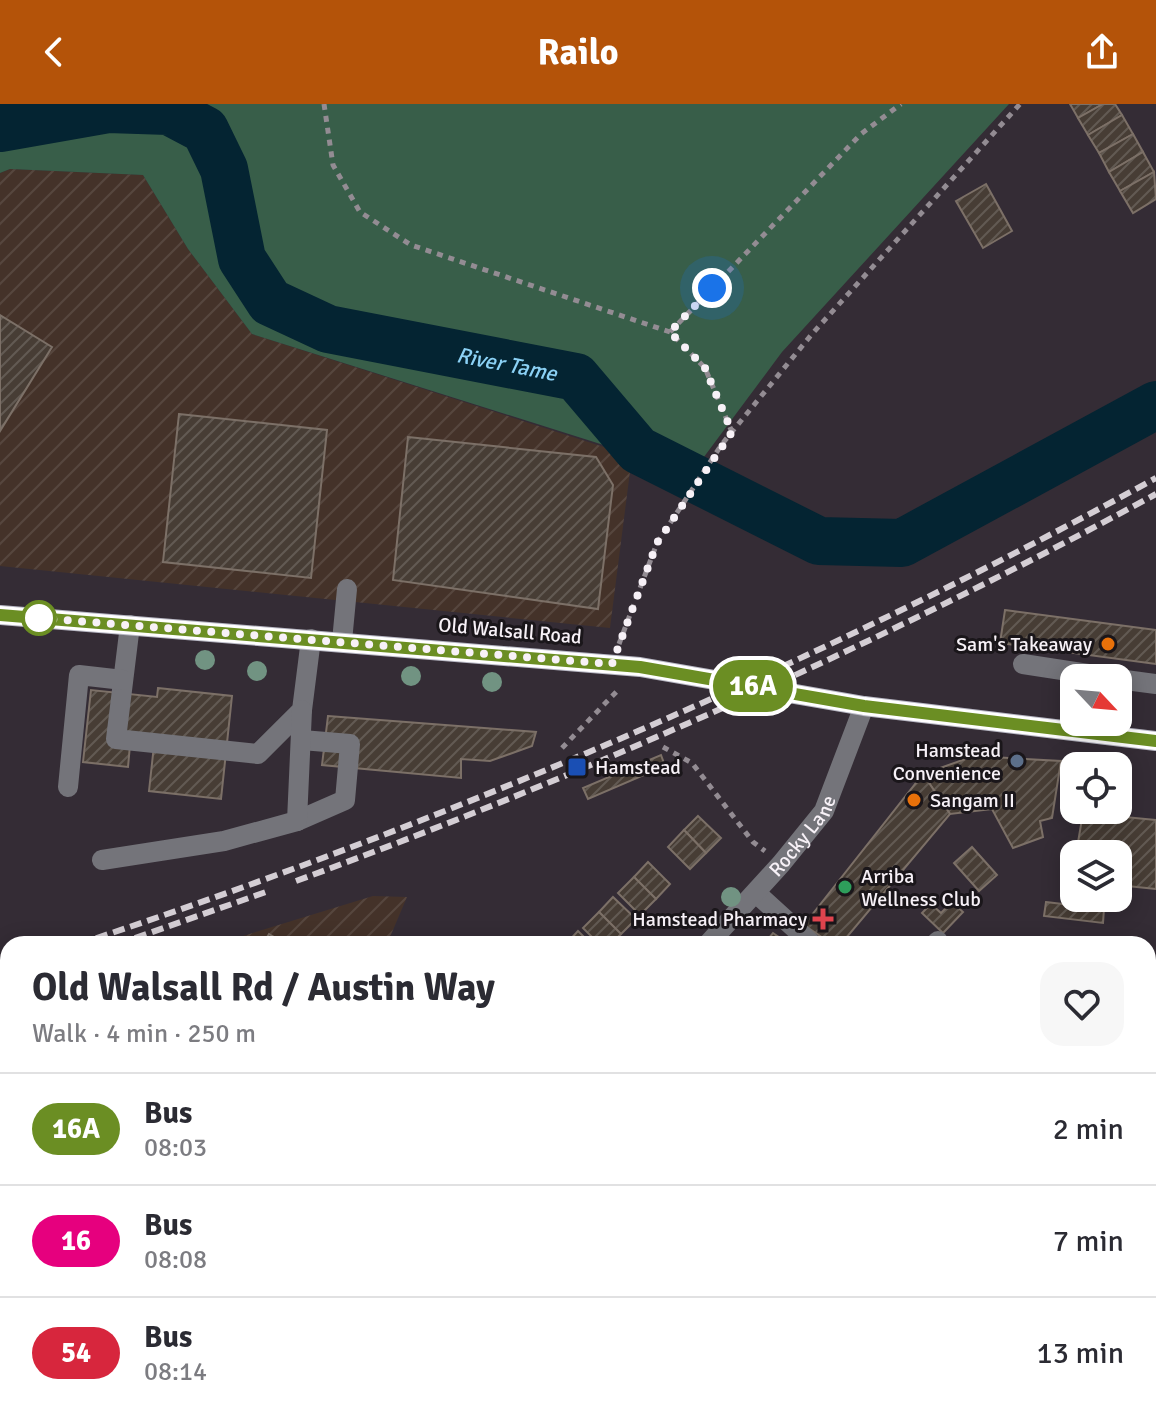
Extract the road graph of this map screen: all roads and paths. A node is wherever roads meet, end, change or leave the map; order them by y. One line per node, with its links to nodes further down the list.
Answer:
1 (324, 104): 4 (path)
2 (901, 104): 4 (path)
3 (1020, 104): 5 (path)
4 (670, 332): 5 (path)
5 (732, 432): 11 (path)
6 (347, 589): 10 (street)
7 (0, 615): 8 (main road, Old Walsall Road)
8 (130, 625): 9 (main road, Old Walsall Road); 15 (street)
9 (311, 639): 10 (main road, Old Walsall Road); 19 (street)
10 (342, 641): 11 (main road, Old Walsall Road)
11 (612, 664): 13 (main road, Old Walsall Road)
12 (1023, 664): 14 (street)
13 (640, 667): 18 (main road, Old Walsall Road); 23 (path)
14 (1060, 670)
15 (123, 680): 19 (street); 24 (street)
16 (1132, 680): 17 (street)
17 (1156, 684)
18 (864, 706): 21 (main road, Old Walsall Road); 27 (street, Rocky Lane)
19 (302, 710): 20 (street)
20 (302, 740): 25 (street); 25 (street)
21 (1156, 741)
22 (663, 747): 27 (path)
23 (562, 748)
24 (68, 787)
25 (297, 821): 26 (street)
26 (102, 860)
27 (781, 864): 28 (street, Rocky Lane)
28 (756, 893): 29 (street, Rocky Lane); 30 (street)
29 (716, 936)
30 (803, 936)

